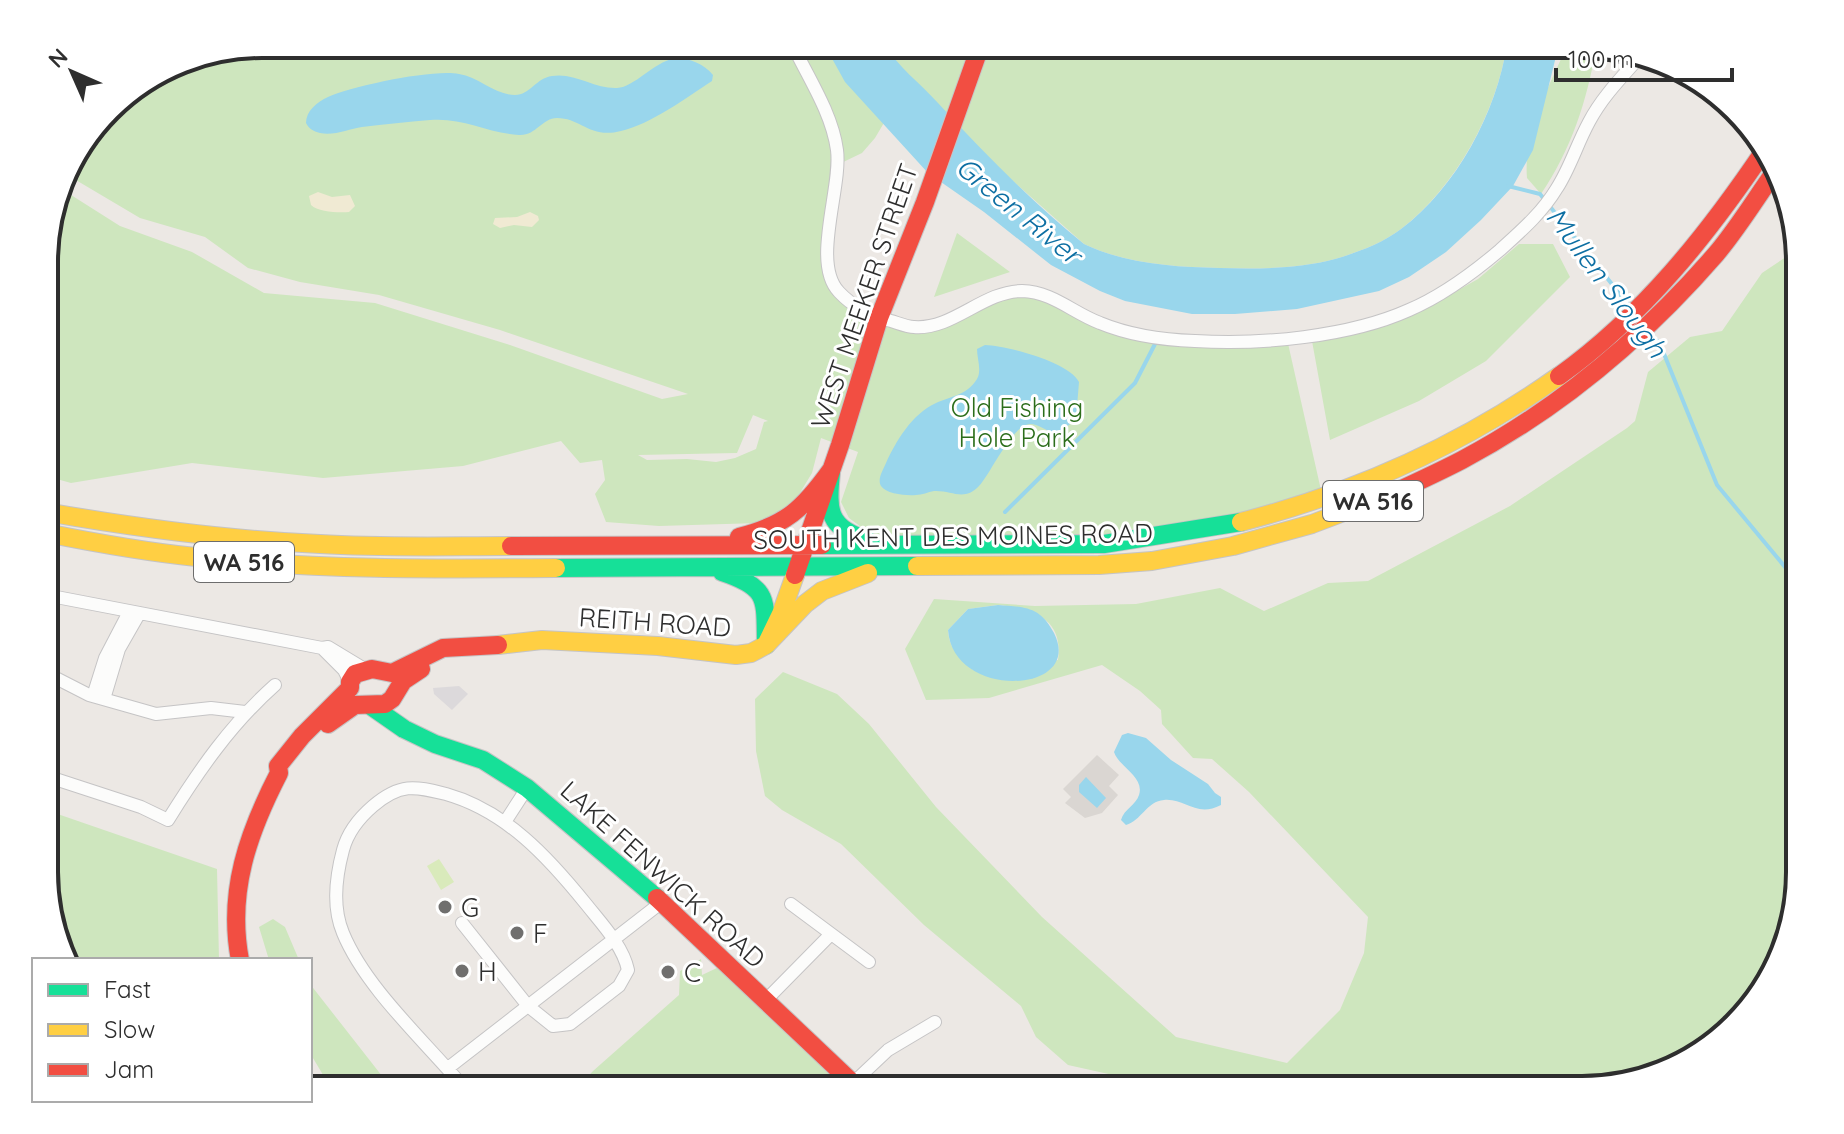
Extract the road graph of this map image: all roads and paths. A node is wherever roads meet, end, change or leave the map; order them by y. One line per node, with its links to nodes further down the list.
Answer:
1 (799, 58): 6 (street)
2 (976, 58): 6 (main road, WEST MEEKER STREET)
3 (1633, 65): 6 (street)
4 (1758, 160): 10 (main road, SOUTH KENT DES MOINES ROAD / WA 516)
5 (1769, 180): 15 (main road, SOUTH KENT DES MOINES ROAD / WA 516)
6 (879, 318): 7 (main road, WEST MEEKER STREET)
7 (831, 470): 10 (main road); 11 (main road); 12 (main road, WEST MEEKER STREET)
8 (58, 514): 11 (main road, SOUTH KENT DES MOINES ROAD / WA 516)
9 (58, 535): 14 (main road, SOUTH KENT DES MOINES ROAD / WA 516)
10 (884, 544): 12 (main road, SOUTH KENT DES MOINES ROAD / WA 516)
11 (703, 546): 12 (main road, SOUTH KENT DES MOINES ROAD / WA 516)
12 (805, 546): 13 (main road, WEST MEEKER STREET)
13 (798, 566): 14 (main road, SOUTH KENT DES MOINES ROAD / WA 516); 15 (main road, SOUTH KENT DES MOINES ROAD / WA 516); 18 (main road, REITH ROAD)
14 (705, 567): 18 (main road)
15 (880, 568): 18 (main road)
16 (58, 597): 17 (street)
17 (134, 613): 19 (street); 26 (street)
18 (766, 645): 20 (main road, REITH ROAD)
19 (322, 648): 21 (street); 25 (street)
20 (454, 649): 21 (main road, REITH ROAD); 24 (main road, REITH ROAD)
21 (375, 671): 24 (main road); 25 (main road, REITH ROAD)
22 (58, 679): 26 (street)
23 (275, 685): 27 (street)
24 (395, 692): 25 (main road, REITH ROAD); 28 (main road)
25 (358, 695): 28 (main road, LAKE FENWICK ROAD); 37 (main road, REITH ROAD)
26 (99, 698): 27 (street)
27 (245, 712): 29 (street)
28 (410, 730): 30 (main road, LAKE FENWICK ROAD)
29 (58, 780)
30 (527, 788): 31 (street); 32 (main road, LAKE FENWICK ROAD)
31 (505, 822): 36 (street); 42 (street)
32 (662, 902): 36 (street); 39 (main road, LAKE FENWICK ROAD)
33 (791, 904): 35 (street)
34 (462, 923): 40 (street)
35 (831, 934): 38 (street); 39 (street)
36 (613, 940): 40 (street); 40 (street)
37 (240, 958)
38 (869, 962)
39 (766, 1000): 44 (main road, LAKE FENWICK ROAD)
40 (528, 1006): 42 (street)
41 (935, 1022): 45 (street)
42 (448, 1068): 43 (street)
43 (455, 1076)
44 (846, 1076)
45 (865, 1076)

